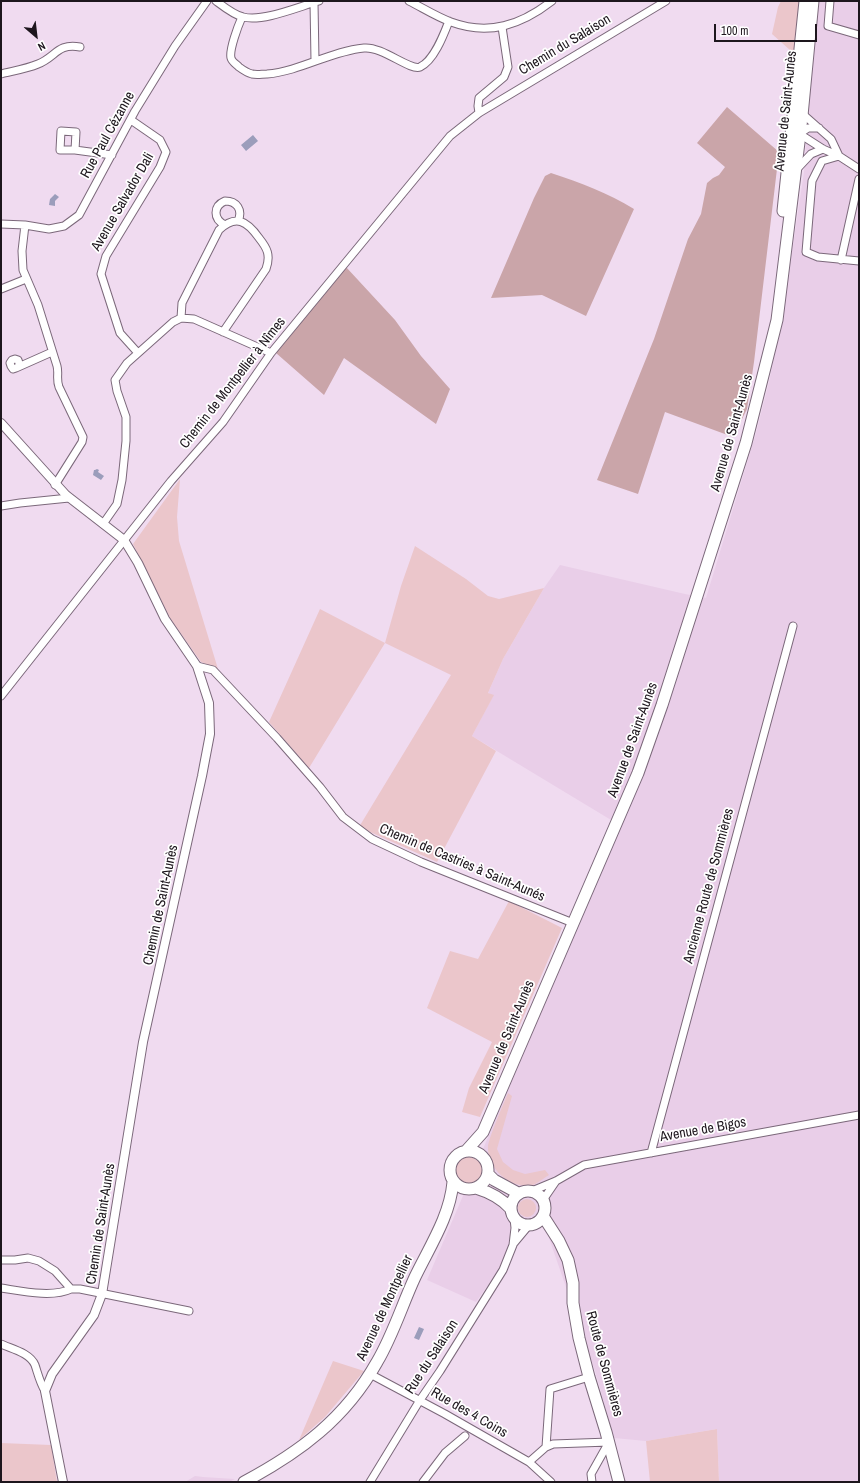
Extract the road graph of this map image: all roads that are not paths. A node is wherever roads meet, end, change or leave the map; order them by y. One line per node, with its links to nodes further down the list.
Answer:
1 (207, 1): 19 (street, Rue Paul Cézanne)
2 (216, 1): 10 (street)
3 (409, 1): 11 (street)
4 (552, 1): 12 (street)
5 (666, 1): 18 (street, Chemin du Salaison)
6 (804, 1): 21 (main road, Avenue de Saint-Aunès)
7 (812, 1): 17 (main road, Avenue de Saint-Aunès)
8 (830, 1): 13 (street)
9 (316, 2): 10 (street); 15 (street)
10 (242, 17): 15 (street)
11 (449, 21): 12 (street); 15 (street)
12 (502, 27): 18 (street)
13 (859, 35)
14 (80, 47): 16 (street)
15 (314, 61)
16 (1, 74)
17 (802, 112): 20 (street); 21 (main road, Avenue de Saint-Aunès)
18 (479, 113): 42 (street, Chemin de Montpellier à Nîmes)
19 (131, 120): 24 (street, Rue Paul Cézanne); 41 (street, Avenue Salvador Dali)
20 (819, 128): 21 (street); 25 (street)
21 (795, 131): 22 (street); 27 (main road, Avenue de Saint-Aunès); 39 (main road, Avenue de Saint-Aunès)
22 (823, 149): 25 (street); 27 (street)
23 (75, 150): 24 (street)
24 (112, 155): 31 (street, Rue Paul Cézanne)
25 (839, 156): 26 (street); 33 (street)
26 (859, 169)
27 (796, 170): 39 (main road, Avenue de Saint-Aunès)
28 (859, 179): 33 (street)
29 (238, 221): 32 (street); 32 (street); 38 (street)
30 (1, 224): 31 (street, Rue Paul Cézanne)
31 (25, 225): 35 (street)
32 (224, 225): 37 (street)
33 (840, 260): 34 (street)
34 (859, 261)
35 (26, 279): 36 (street); 40 (street)
36 (1, 289)
37 (181, 318): 38 (street); 41 (street)
38 (223, 332): 42 (street)
39 (770, 343): 53 (main road, Avenue de Saint-Aunès)
40 (52, 352): 43 (street); 45 (street)
41 (138, 353): 48 (street)
42 (271, 353): 49 (street, Chemin de Montpellier à Nîmes)
43 (19, 366)
44 (1, 423): 45 (street)
45 (55, 485): 46 (street)
46 (69, 498): 47 (street); 48 (street)
47 (1, 506)
48 (103, 524): 49 (street)
49 (124, 540): 51 (street, Chemin de Saint-Aunès); 52 (street, Chemin de Montpellier à Nîmes)
50 (793, 626): 57 (street, Ancienne Route de Sommières)
51 (197, 666): 53 (street, Chemin de Castries à Saint-Aunés); 73 (street, Chemin de Saint-Aunès)
52 (1, 696)
53 (573, 923): 55 (main road, Avenue de Saint-Aunès)
54 (859, 1115): 57 (street, Avenue de Bigos)
55 (483, 1132): 56 (main road, Avenue de Saint-Aunès); 58 (main road, Avenue de Saint-Aunès)
56 (466, 1151): 58 (main road); 61 (main road)
57 (651, 1153): 60 (street, Avenue de Bigos)
58 (486, 1162): 59 (main road)
59 (488, 1174): 62 (main road); 64 (main road)
60 (556, 1181): 63 (street, Avenue de Bigos); 65 (street, Avenue de Bigos)
61 (453, 1182): 62 (main road); 66 (main road, Avenue de Montpellier)
62 (473, 1189): 66 (main road, Avenue de Montpellier); 67 (main road)
63 (532, 1191): 64 (main road); 65 (main road)
64 (518, 1193): 67 (main road)
65 (543, 1200): 68 (main road)
66 (448, 1211): 76 (main road, Avenue de Montpellier)
67 (512, 1213): 68 (main road); 69 (street, Rue du Salaison)
68 (536, 1221): 69 (street, Rue du Salaison); 77 (main road, Route de Sommières)
69 (513, 1245): 79 (street, Rue du Salaison)
70 (1, 1260): 72 (street)
71 (1, 1288): 72 (street)
72 (71, 1289): 73 (street)
73 (102, 1294): 74 (street); 78 (street, Chemin de Saint-Aunès)
74 (189, 1311)
75 (1, 1344): 78 (street)
76 (370, 1374): 79 (street, Rue des 4 Coins); 85 (main road, Avenue de Montpellier)
77 (589, 1377): 81 (main road, Route de Sommières); 82 (street)
78 (45, 1391): 84 (street)
79 (420, 1400): 83 (street, Rue des 4 Coins); 86 (street, Rue du Salaison)
80 (465, 1436): 87 (street)
81 (609, 1442): 82 (street); 89 (street); 90 (main road, Route de Sommières)
82 (546, 1446): 83 (street)
83 (529, 1462): 88 (street, Rue des 4 Coins)
84 (62, 1482)
85 (244, 1482)
86 (370, 1482)
87 (423, 1482)
88 (551, 1482)
89 (592, 1482)
90 (619, 1482)

